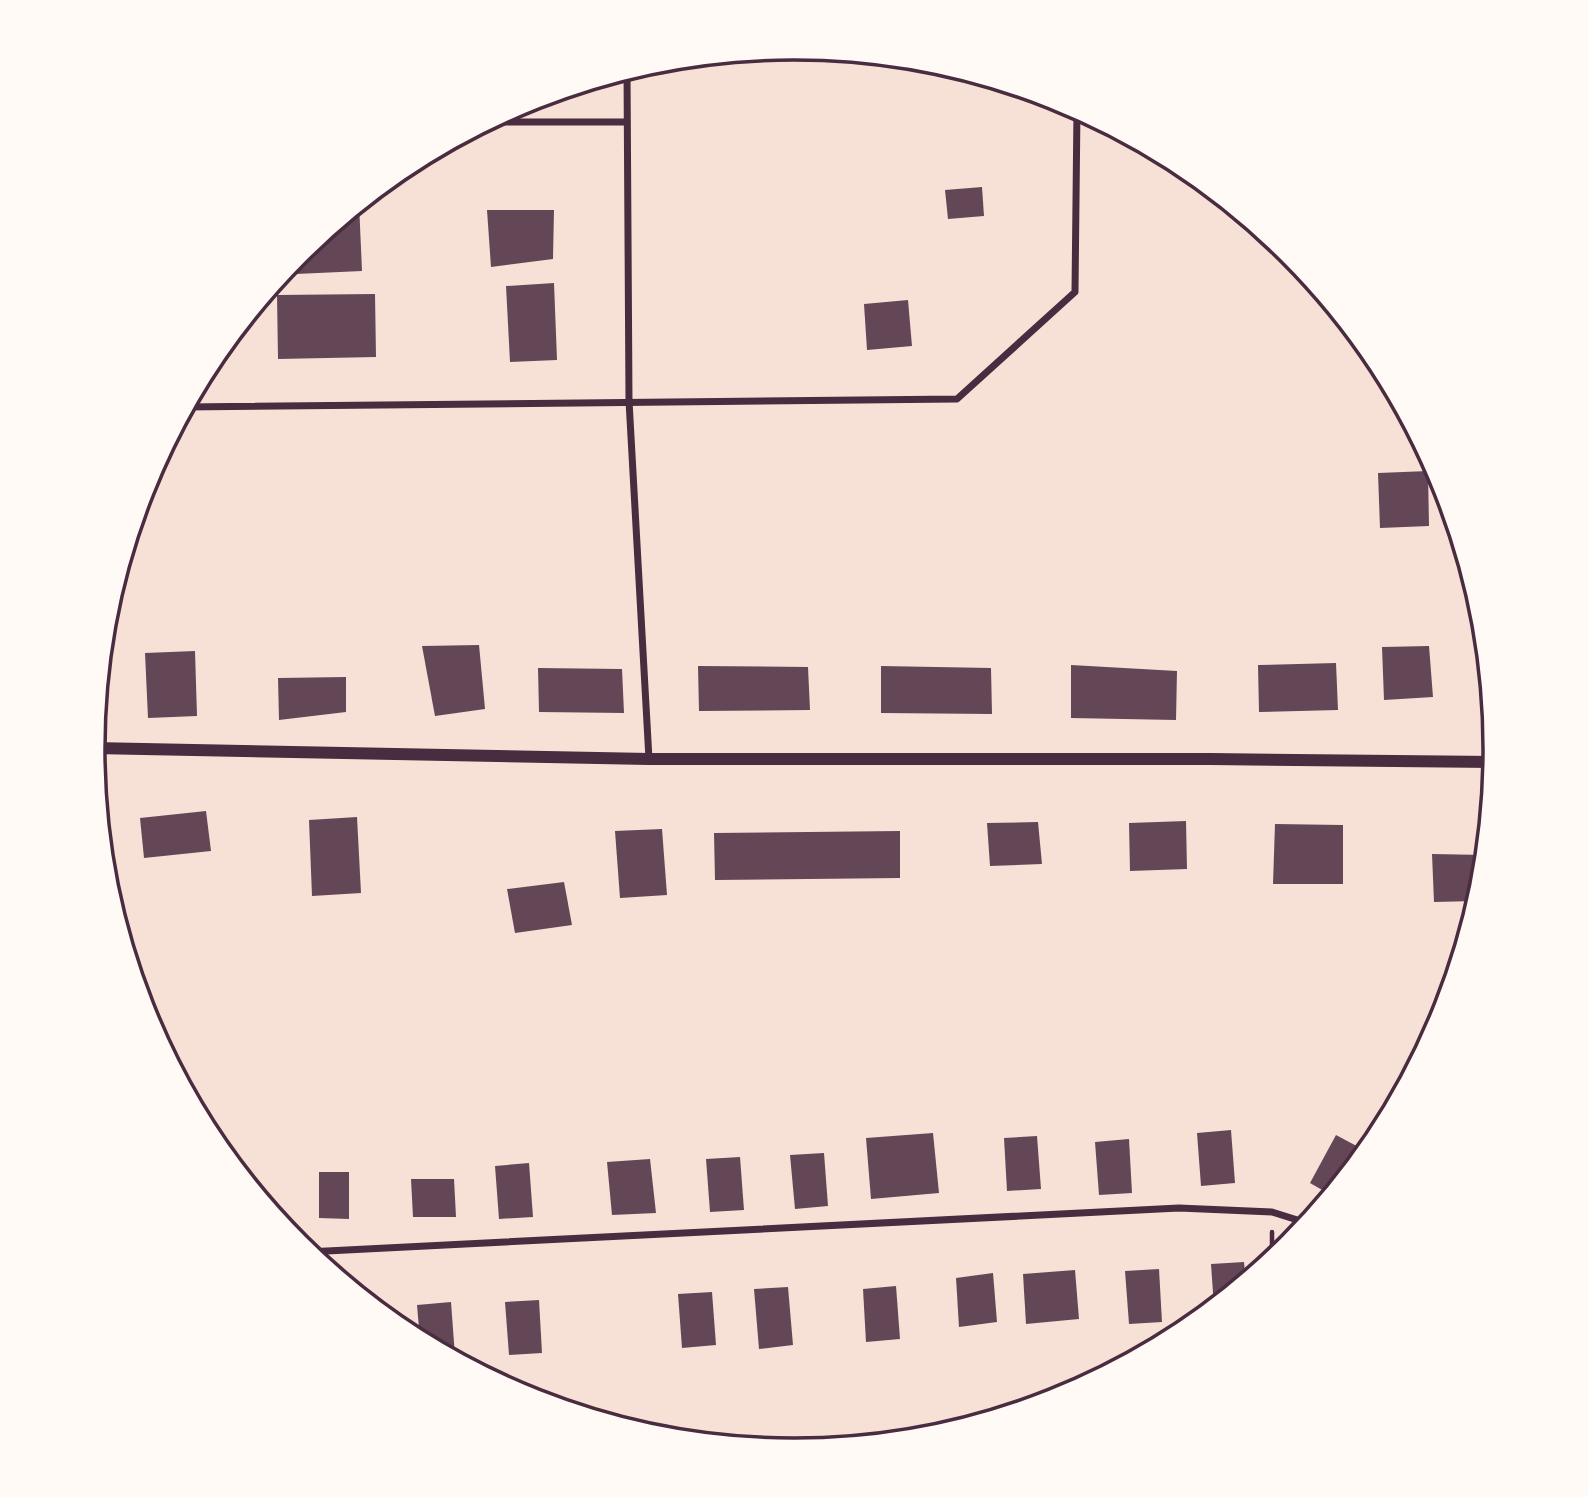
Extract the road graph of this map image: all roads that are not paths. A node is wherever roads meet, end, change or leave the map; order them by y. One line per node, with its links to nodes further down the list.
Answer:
1 (627, 81): 4 (street)
2 (1077, 121): 5 (street)
3 (508, 122): 4 (street)
4 (626, 122): 5 (street)
5 (629, 401): 6 (street); 8 (street)
6 (195, 407)
7 (105, 748): 8 (street)
8 (649, 759): 9 (street)
9 (1483, 762)
10 (1296, 1220): 11 (street)
11 (323, 1251)

